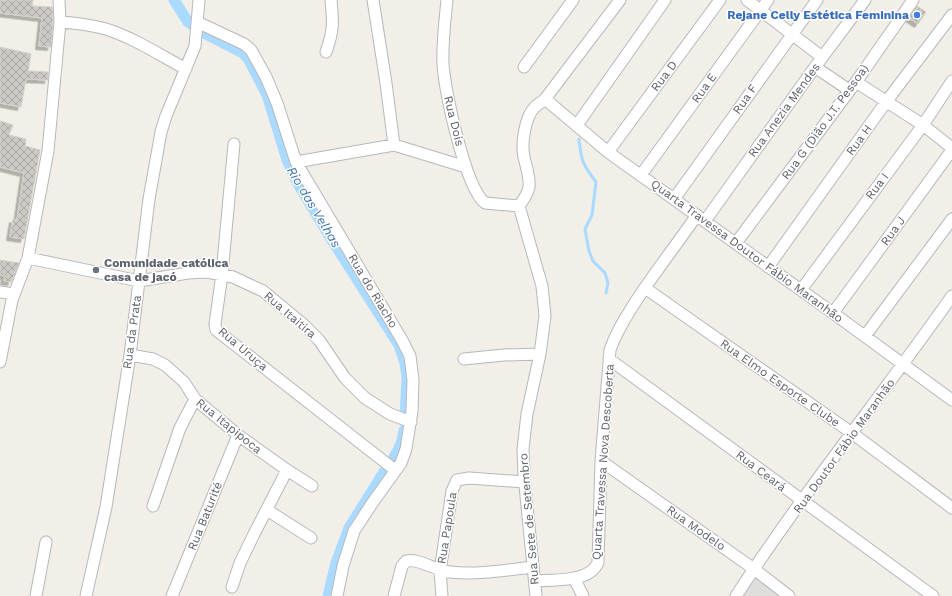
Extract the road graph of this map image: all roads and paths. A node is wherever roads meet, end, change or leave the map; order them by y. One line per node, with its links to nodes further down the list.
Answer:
1 (59, 0): 17 (street)
2 (199, 0): 18 (street, Rua da Prata)
3 (331, 0): 20 (street)
4 (373, 0): 32 (street)
5 (447, 0): 36 (street, Rua Dois)
6 (620, 0): 27 (street)
7 (665, 0): 29 (street)
8 (720, 0): 34 (street, Rua D)
9 (747, 0): 15 (street)
10 (768, 0): 15 (street, Rua E)
11 (817, 0): 19 (street, Rua F)
12 (864, 0): 21 (street, Rua Anezia Mendes)
13 (913, 0): 26 (street, Rua G (Dião J.T. Pessoa))
14 (569, 1): 22 (street)
15 (761, 9): 19 (street); 37 (street, Rua E)
16 (952, 15): 28 (street, Rua H)
17 (60, 22): 24 (street); 43 (street)
18 (197, 26): 24 (street, Rua da Prata); 35 (street, Rua do Riacho)
19 (792, 33): 21 (street); 38 (street, Rua F)
20 (326, 52)
21 (822, 57): 23 (street, Rua Anezia Mendes)
22 (524, 67)
23 (814, 67): 26 (street); 40 (street, Rua Anezia Mendes)
24 (186, 69): 46 (street, Rua da Prata)
25 (952, 81): 30 (street, Rua I)
26 (852, 86): 28 (street); 42 (street, Rua G (Dião J.T. Pessoa))
27 (545, 99): 29 (street, Quarta Travessa Doutor Fábio Maranhão); 39 (street)
28 (886, 102): 30 (street); 44 (street, Rua H)
29 (577, 125): 34 (street, Quarta Travessa Doutor Fábio Maranhão)
30 (923, 125): 33 (street); 48 (street, Rua I)
31 (234, 144): 45 (street, Rua Uruça)
32 (394, 145): 35 (street); 36 (street)
33 (952, 149): 52 (street, Rua J)
34 (608, 152): 37 (street, Quarta Travessa Doutor Fábio Maranhão)
35 (296, 162): 62 (street, Rua do Riacho)
36 (466, 167): 39 (street, Rua Dois)
37 (641, 175): 38 (street, Quarta Travessa Doutor Fábio Maranhão)
38 (674, 199): 40 (street, Quarta Travessa Doutor Fábio Maranhão)
39 (519, 206): 54 (street, Rua Sete de Setembro)
40 (701, 218): 42 (street, Quarta Travessa Doutor Fábio Maranhão); 47 (street, Quarta Travessa Nova Descoberta)
41 (952, 219): 53 (street)
42 (736, 243): 44 (street, Quarta Travessa Doutor Fábio Maranhão)
43 (28, 258): 46 (street); 50 (street)
44 (768, 267): 48 (street, Quarta Travessa Doutor Fábio Maranhão)
45 (222, 274): 46 (street, Rua Itaitira); 62 (street, Rua Itaitira); 67 (street, Rua Uruça)
46 (139, 281): 55 (street, Rua da Prata)
47 (645, 288): 57 (street, Quarta Travessa Nova Descoberta); 63 (street, Rua Elmo Esporte Clube)
48 (801, 290): 52 (street, Quarta Travessa Doutor Fábio Maranhão)
49 (0, 292): 50 (street)
50 (14, 294): 58 (street)
51 (952, 298): 59 (street, Rua Doutor Fábio Maranhão)
52 (833, 313): 53 (street, Quarta Travessa Doutor Fábio Maranhão)
53 (865, 336): 59 (street, Quarta Travessa Doutor Fábio Maranhão)
54 (540, 354): 56 (street); 68 (street, Rua Sete de Setembro)
55 (130, 355): 60 (street, Rua Itapipoca); 83 (street, Rua da Prata)
56 (464, 359)
57 (609, 359): 65 (street, Quarta Travessa Nova Descoberta); 70 (street, Rua Ceará)
58 (0, 362)
59 (903, 364): 61 (street, Quarta Travessa Doutor Fábio Maranhão); 63 (street, Rua Doutor Fábio Maranhão)
60 (195, 399): 64 (street, Rua Itapipoca); 71 (street)
61 (952, 400)
62 (406, 421): 67 (street, Rua do Riacho)
63 (852, 433): 70 (street, Rua Doutor Fábio Maranhão); 72 (street, Rua Elmo Esporte Clube)
64 (238, 435): 66 (street, Rua Itapipoca); 84 (street, Rua Baturité)
65 (601, 461): 77 (street, Rua Modelo); 79 (street, Quarta Travessa Nova Descoberta)
66 (287, 470): 69 (street, Rua Itapipoca); 73 (street)
67 (395, 470): 85 (street, Rua do Riacho)
68 (524, 482): 76 (street, Rua Sete de Setembro); 78 (street, Rua Papoula)
69 (312, 486)
70 (802, 502): 77 (street, Rua Doutor Fábio Maranhão); 92 (street, Rua Ceará)
71 (153, 506)
72 (952, 508)
73 (266, 510): 74 (street); 81 (street)
74 (311, 538)
75 (46, 542): 82 (street)
76 (533, 567): 78 (street); 80 (street, Rua Sete de Setembro)
77 (754, 569): 90 (street, Rua Doutor Fábio Maranhão); 91 (street, Rua Modelo)
78 (440, 571): 86 (street); 87 (street, Rua Papoula)
79 (574, 578): 80 (street, Quarta Travessa Nova Descoberta); 89 (street)
80 (535, 581): 88 (street, Rua Sete de Setembro)
81 (232, 587)
82 (36, 596)
83 (86, 596)
84 (172, 596)
85 (337, 596)
86 (394, 596)
87 (442, 596)
88 (536, 596)
89 (583, 596)
90 (736, 596)
91 (789, 596)
92 (933, 596)

